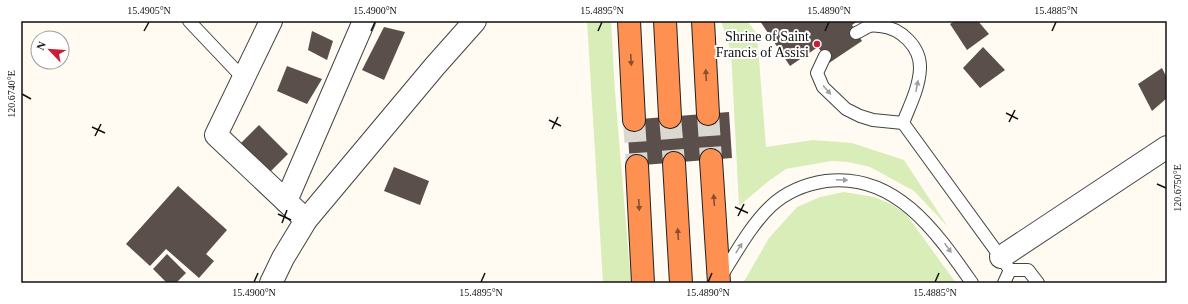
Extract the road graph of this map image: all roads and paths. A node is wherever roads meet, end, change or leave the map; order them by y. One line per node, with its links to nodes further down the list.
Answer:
1 (189, 21): 10 (lane)
2 (271, 21): 10 (street)
3 (364, 21): 19 (street)
4 (475, 21): 20 (street)
5 (629, 21): 13 (highway, one-way to 13)
6 (665, 21): 12 (highway)
7 (703, 21): 11 (highway, one-way to 7)
8 (856, 33): 14 (lane, one-way to 8)
9 (825, 56): 14 (lane, one-way to 14)
10 (243, 78): 19 (street)
11 (708, 114)
12 (670, 117)
13 (634, 120)
14 (903, 123): 21 (lane)
15 (1167, 147): 21 (street)
16 (711, 160): 22 (highway, one-way to 16)
17 (674, 163): 25 (highway, one-way to 17)
18 (637, 166): 24 (highway, one-way to 24)
19 (286, 201): 20 (street)
20 (306, 220): 23 (street)
21 (1006, 264): 27 (lane); 28 (lane)
22 (719, 282): 26 (lane, one-way to 26)
23 (271, 283)
24 (643, 283)
25 (681, 283)
26 (972, 283)
27 (1004, 283)
28 (1038, 283)

